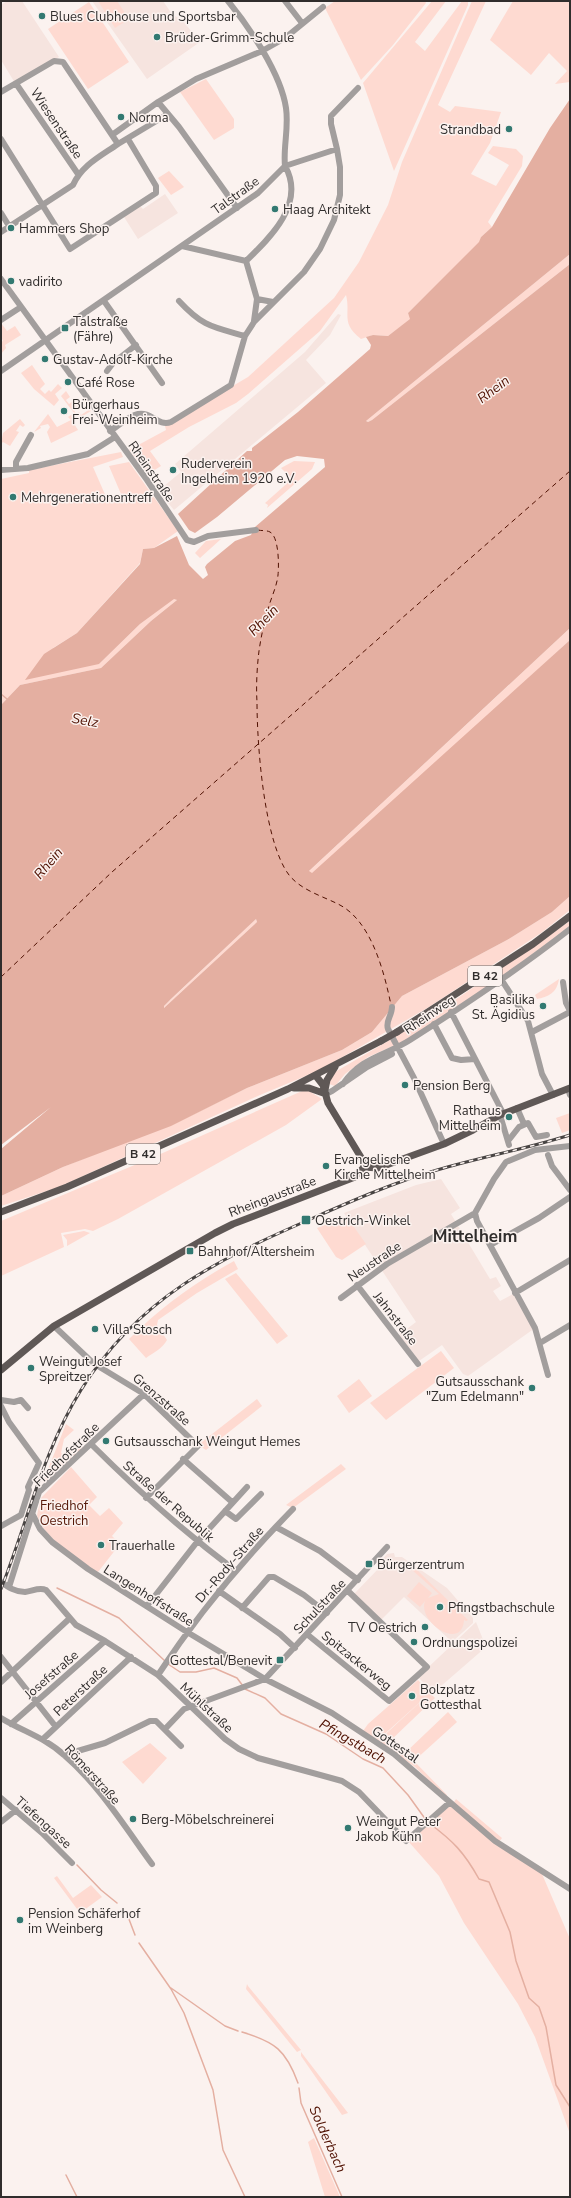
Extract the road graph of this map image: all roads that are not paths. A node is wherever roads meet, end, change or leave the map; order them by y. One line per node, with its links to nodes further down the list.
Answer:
1 (228, 1): 5 (street)
2 (285, 1): 4 (street)
3 (323, 7): 4 (street)
4 (302, 23): 5 (street)
5 (262, 50): 9 (street); 16 (street)
6 (17, 84): 8 (street); 11 (street); 17 (street, Wiesenstraße)
7 (358, 88): 15 (street)
8 (1, 92)
9 (158, 102): 10 (street); 11 (street)
10 (168, 114): 13 (street); 19 (street)
11 (112, 135): 14 (street)
12 (1, 139): 18 (street)
13 (128, 139): 14 (street); 18 (street)
14 (118, 144): 17 (street)
15 (338, 149): 16 (street); 29 (street)
16 (285, 166): 19 (street, Talstraße); 24 (street)
17 (78, 174): 18 (street)
18 (42, 205): 21 (street)
19 (237, 208): 23 (street, Talstraße)
20 (1, 213): 21 (street)
21 (9, 226): 22 (street)
22 (1, 232)
23 (182, 246): 24 (street); 27 (street, Talstraße)
24 (246, 261): 26 (street)
25 (1, 279): 30 (street, Rheinstraße)
26 (256, 299): 29 (street); 32 (street)
27 (104, 301): 34 (street, Talstraße); 35 (street)
28 (179, 301): 33 (street)
29 (273, 302): 32 (street)
30 (21, 307): 31 (street); 34 (street, Rheinstraße)
31 (1, 320)
32 (254, 322): 33 (street)
33 (245, 336): 39 (street)
34 (46, 341): 36 (street, Talstraße); 39 (street, Rheinstraße)
35 (136, 345): 37 (street); 38 (street)
36 (1, 371)
37 (107, 371)
38 (162, 382)
39 (110, 431): 41 (street, Rheinstraße)
40 (32, 435): 42 (street)
41 (115, 437): 42 (street); 44 (street, Rheinstraße)
42 (16, 469): 43 (street)
43 (1, 470)
44 (256, 530)
45 (570, 916): 56 (main road, B 42, bridge)
46 (570, 929): 47 (street, Rheinweg)
47 (502, 979): 51 (street, Rheinweg); 53 (street)
48 (563, 982): 50 (street)
49 (392, 1007): 54 (street)
50 (570, 1011): 53 (street)
51 (451, 1012): 52 (street, Rheinweg); 55 (street)
52 (434, 1024): 54 (street, Rheinweg); 55 (street)
53 (532, 1032): 61 (street)
54 (398, 1048): 60 (street, Rheinweg); 66 (street)
55 (475, 1059): 63 (street)
56 (335, 1066): 57 (main road, B 42); 60 (main road)
57 (316, 1076): 58 (main road, B 42); 60 (main road)
58 (288, 1089): 60 (main road); 72 (main road, B 42)
59 (569, 1090): 61 (main road)
60 (323, 1091): 69 (main road)
61 (553, 1095): 62 (main road)
62 (517, 1108): 63 (main road); 64 (street)
63 (502, 1114): 64 (street); 66 (main road)
64 (524, 1124): 65 (street)
65 (548, 1136)
66 (444, 1144): 69 (main road)
67 (570, 1146): 73 (street)
68 (548, 1155): 70 (street)
69 (364, 1167): 80 (main road, Rheingaustraße)
70 (570, 1190)
71 (570, 1197): 74 (street)
72 (1, 1212)
73 (475, 1213): 74 (street); 76 (street, Neustraße)
74 (490, 1245): 77 (street)
75 (570, 1260): 77 (street)
76 (357, 1285): 78 (street, Neustraße); 82 (street, Jahnstraße)
77 (515, 1293): 81 (street)
78 (341, 1298)
79 (570, 1325): 81 (street)
80 (54, 1326): 83 (main road, Rheingaustraße); 85 (street, Grenzstraße)
81 (540, 1343): 84 (street)
82 (418, 1364)
83 (1, 1370)
84 (548, 1375)
85 (144, 1394): 89 (street, Friedhofstraße); 90 (street, Grenzstraße)
86 (1, 1400): 88 (street)
87 (1, 1406): 92 (street)
88 (28, 1408)
89 (91, 1444): 93 (street, Friedhofstraße); 95 (street, Straße der Republik)
90 (183, 1459): 95 (street); 96 (street)
91 (247, 1487): 96 (street)
92 (29, 1490): 93 (street); 100 (street)
93 (39, 1492): 99 (street, Friedhofstraße)
94 (261, 1494): 98 (street)
95 (146, 1498): 102 (street, Straße der Republik)
96 (232, 1502): 98 (street)
97 (293, 1509): 101 (street, Dr.-Rody-Straße)
98 (225, 1511): 102 (street)
99 (33, 1515): 107 (street, Friedhofstraße); 110 (street, Langenhoffstraße)
100 (1, 1526)
101 (276, 1527): 104 (street, Dr.-Rody-Straße); 105 (street)
102 (197, 1542): 104 (street, Straße der Republik); 110 (street)
103 (387, 1547): 105 (street, Schulstraße)
104 (236, 1571): 109 (street, Dr.-Rody-Straße)
105 (358, 1580): 108 (street, Schulstraße)
106 (1, 1582): 107 (street, Mühlstraße)
107 (9, 1587): 113 (street, Mühlstraße)
108 (348, 1591): 112 (street, Schulstraße); 115 (street, Spitzackerweg)
109 (219, 1592): 111 (street); 114 (street, Dr.-Rody-Straße)
110 (147, 1606): 114 (street, Langenhoffstraße)
111 (242, 1608): 112 (street); 117 (street)
112 (327, 1613): 115 (street, Schulstraße)
113 (69, 1619): 116 (street, Mühlstraße); 120 (street)
114 (187, 1632): 121 (street, Dr.-Rody-Straße); 122 (street, Langenhoffstraße)
115 (308, 1635): 117 (street, Schulstraße)
116 (105, 1641): 119 (street, Mühlstraße); 124 (street, Josefstraße)
117 (295, 1648): 122 (street, Schulstraße)
118 (1, 1657): 120 (street)
119 (131, 1657): 121 (street, Mühlstraße); 128 (street, Peterstraße)
120 (12, 1672): 123 (street); 124 (street)
121 (158, 1675): 125 (street, Mühlstraße)
122 (265, 1679): 125 (street); 134 (street, Gottestal)
123 (1, 1682)
124 (36, 1702): 127 (street, Josefstraße); 128 (street)
125 (189, 1706): 129 (street); 134 (street, Mühlstraße)
126 (1, 1718): 127 (street, Römerstraße)
127 (11, 1724): 130 (street, Römerstraße)
128 (56, 1728): 130 (street, Peterstraße)
129 (165, 1729): 131 (street); 132 (street)
130 (43, 1739): 132 (street, Römerstraße)
131 (181, 1746)
132 (64, 1755): 138 (street, Römerstraße)
133 (1, 1798): 135 (street, Tiefengasse)
134 (450, 1803): 139 (street, Gottestal)
135 (16, 1810): 136 (street); 137 (street, Tiefengasse)
136 (1, 1822)
137 (72, 1863)
138 (152, 1864)
139 (570, 1889)

